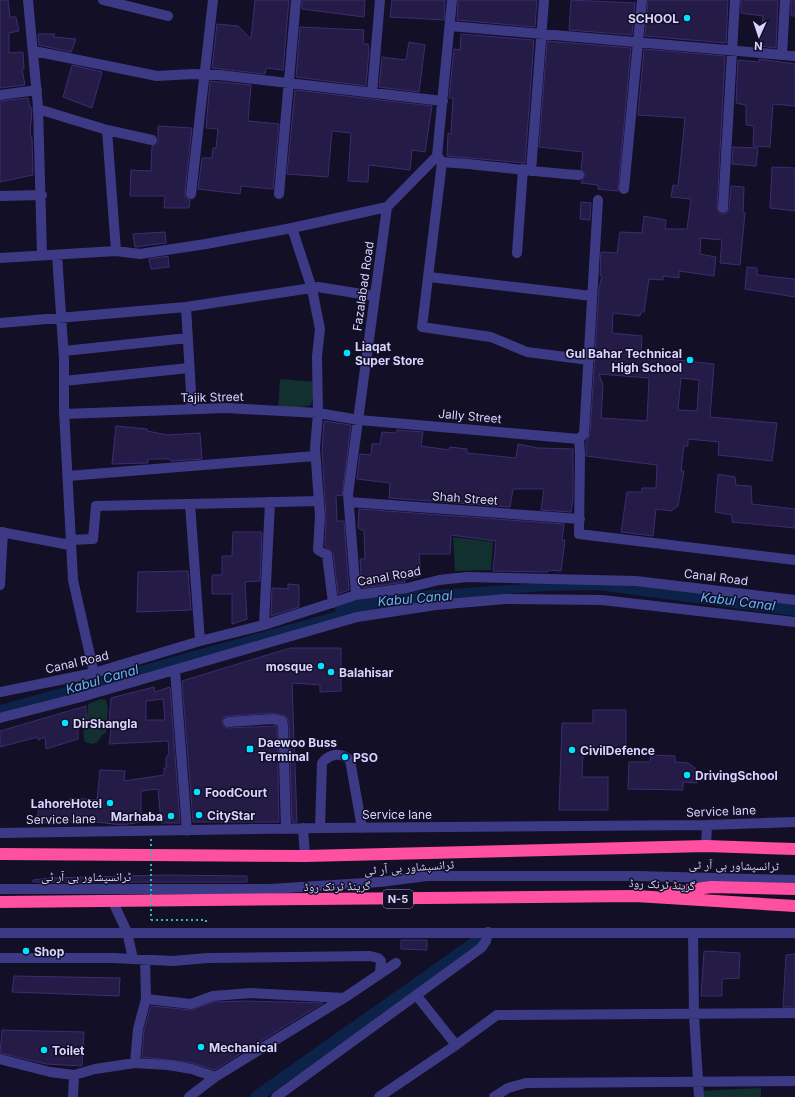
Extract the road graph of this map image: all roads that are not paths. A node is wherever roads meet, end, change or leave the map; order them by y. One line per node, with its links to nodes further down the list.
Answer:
1 (28, 0): 17 (street)
2 (104, 0): 11 (street)
3 (213, 0): 20 (street)
4 (296, 0): 21 (street)
5 (380, 0): 23 (street)
6 (452, 0): 13 (street)
7 (544, 0): 14 (street)
8 (642, 0): 15 (street)
9 (735, 0): 16 (street)
10 (785, 0): 18 (street)
11 (128, 3): 12 (street)
12 (168, 16)
13 (450, 26): 14 (street); 25 (street)
14 (541, 34): 15 (street); 30 (street)
15 (637, 42): 16 (street); 32 (street)
16 (732, 50): 18 (street); 39 (street)
17 (34, 51): 20 (street); 22 (street)
18 (782, 55): 19 (street)
19 (795, 56)
20 (205, 75): 21 (street); 33 (street)
21 (289, 84): 23 (street); 34 (street)
22 (37, 90): 24 (street); 26 (street)
23 (372, 93): 25 (street)
24 (0, 95)
25 (443, 101): 29 (street)
26 (38, 109): 27 (street); 35 (street)
27 (108, 130): 28 (street); 41 (street)
28 (152, 140)
29 (440, 159): 30 (street); 38 (street); 46 (street)
30 (527, 170): 31 (street); 42 (street)
31 (580, 175)
32 (624, 189)
33 (191, 194)
34 (279, 194)
35 (42, 195): 36 (street); 43 (street)
36 (0, 196)
37 (598, 200): 49 (street)
38 (387, 207): 40 (street); 48 (street, Fazalabad Road)
39 (723, 208)
40 (292, 228): 41 (street); 47 (street)
41 (116, 251): 44 (street)
42 (517, 253)
43 (42, 255): 44 (street); 45 (street)
44 (57, 255): 51 (street)
45 (0, 258)
46 (429, 277): 49 (street); 55 (street)
47 (312, 288): 48 (street); 50 (street); 59 (street)
48 (374, 296): 61 (street, Fazalabad Road)
49 (592, 296): 55 (street)
50 (186, 307): 51 (street); 53 (street)
51 (62, 318): 52 (street); 54 (street)
52 (0, 323)
53 (188, 338): 54 (street); 56 (street)
54 (64, 351): 57 (street)
55 (589, 360): 62 (street)
56 (189, 368): 57 (street); 58 (street)
57 (64, 381): 60 (street)
58 (192, 409): 59 (street, Tajik Street); 60 (street, Tajik Street)
59 (318, 413): 61 (street, Tajik Street); 63 (street)
60 (64, 414): 64 (street)
61 (359, 420): 62 (street, Jally Street); 67 (street, Fazalabad Road)
62 (579, 439): 69 (street)
63 (316, 456): 64 (street); 65 (street)
64 (68, 476): 71 (street)
65 (319, 501): 66 (street); 76 (street)
66 (270, 502): 68 (street); 78 (street)
67 (349, 502): 69 (street, Shah Street); 74 (street, Fazalabad Road)
68 (190, 504): 71 (street); 79 (street)
69 (580, 519): 72 (street)
70 (1, 532): 71 (street); 73 (street)
71 (70, 543): 81 (street)
72 (795, 560)
73 (0, 585)
74 (356, 595): 75 (street, Canal Road); 76 (street, Canal Road)
75 (795, 600)
76 (333, 603): 78 (street, Canal Road)
77 (795, 622): 80 (street)
78 (264, 625): 79 (street, Canal Road)
79 (200, 641): 81 (street, Canal Road)
80 (175, 670): 83 (street); 91 (street)
81 (94, 673): 82 (street, Canal Road)
82 (0, 692)
83 (0, 718)
84 (228, 722): 90 (street)
85 (795, 822): 86 (street, Service lane)
86 (707, 825): 89 (street, Service lane); 93 (street)
87 (303, 828): 88 (street, Service lane); 90 (street, Service lane); 96 (street)
88 (320, 828): 89 (street, Service lane); 89 (street)
89 (362, 828)
90 (286, 829): 91 (street, Service lane)
91 (187, 831): 92 (street, Service lane)
92 (0, 833)
93 (706, 846): 94 (highway); 96 (highway)
94 (795, 848)
95 (0, 854): 96 (highway)
96 (305, 856)
97 (795, 880): 98 (street, ٹرانسپشاور بی آر ٹی)
98 (0, 889)
99 (795, 889): 100 (highway)
100 (636, 896): 102 (highway, گرینڈ ٹرنک روڈ / N-5); 103 (highway, گرینڈ ٹرنک روڈ / N-5)
101 (0, 902): 102 (highway, گرینڈ ٹرنک روڈ / N-5)
102 (113, 902): 104 (street)
103 (795, 906)
104 (127, 932): 105 (street); 106 (street); 110 (street)
105 (488, 932): 108 (street); 114 (street)
106 (0, 933)
107 (795, 933): 108 (street)
108 (693, 934): 118 (street)
109 (0, 958): 110 (street)
110 (133, 959): 111 (street)
111 (145, 960): 113 (street); 116 (street)
112 (396, 962): 113 (street)
113 (380, 973): 115 (street)
114 (418, 996): 119 (street); 128 (street)
115 (344, 998): 116 (street); 123 (street)
116 (146, 999): 121 (street)
117 (795, 1013): 118 (street)
118 (694, 1014): 119 (street); 124 (street)
119 (456, 1045): 129 (street)
120 (0, 1059): 122 (street)
121 (134, 1063): 122 (street); 123 (street)
122 (74, 1075): 126 (street)
123 (216, 1077): 127 (street)
124 (699, 1081): 125 (street); 130 (street); 131 (street)
125 (795, 1081)
126 (73, 1097)
127 (189, 1097)
128 (276, 1097)
129 (379, 1097)
130 (494, 1097)
131 (698, 1097)

